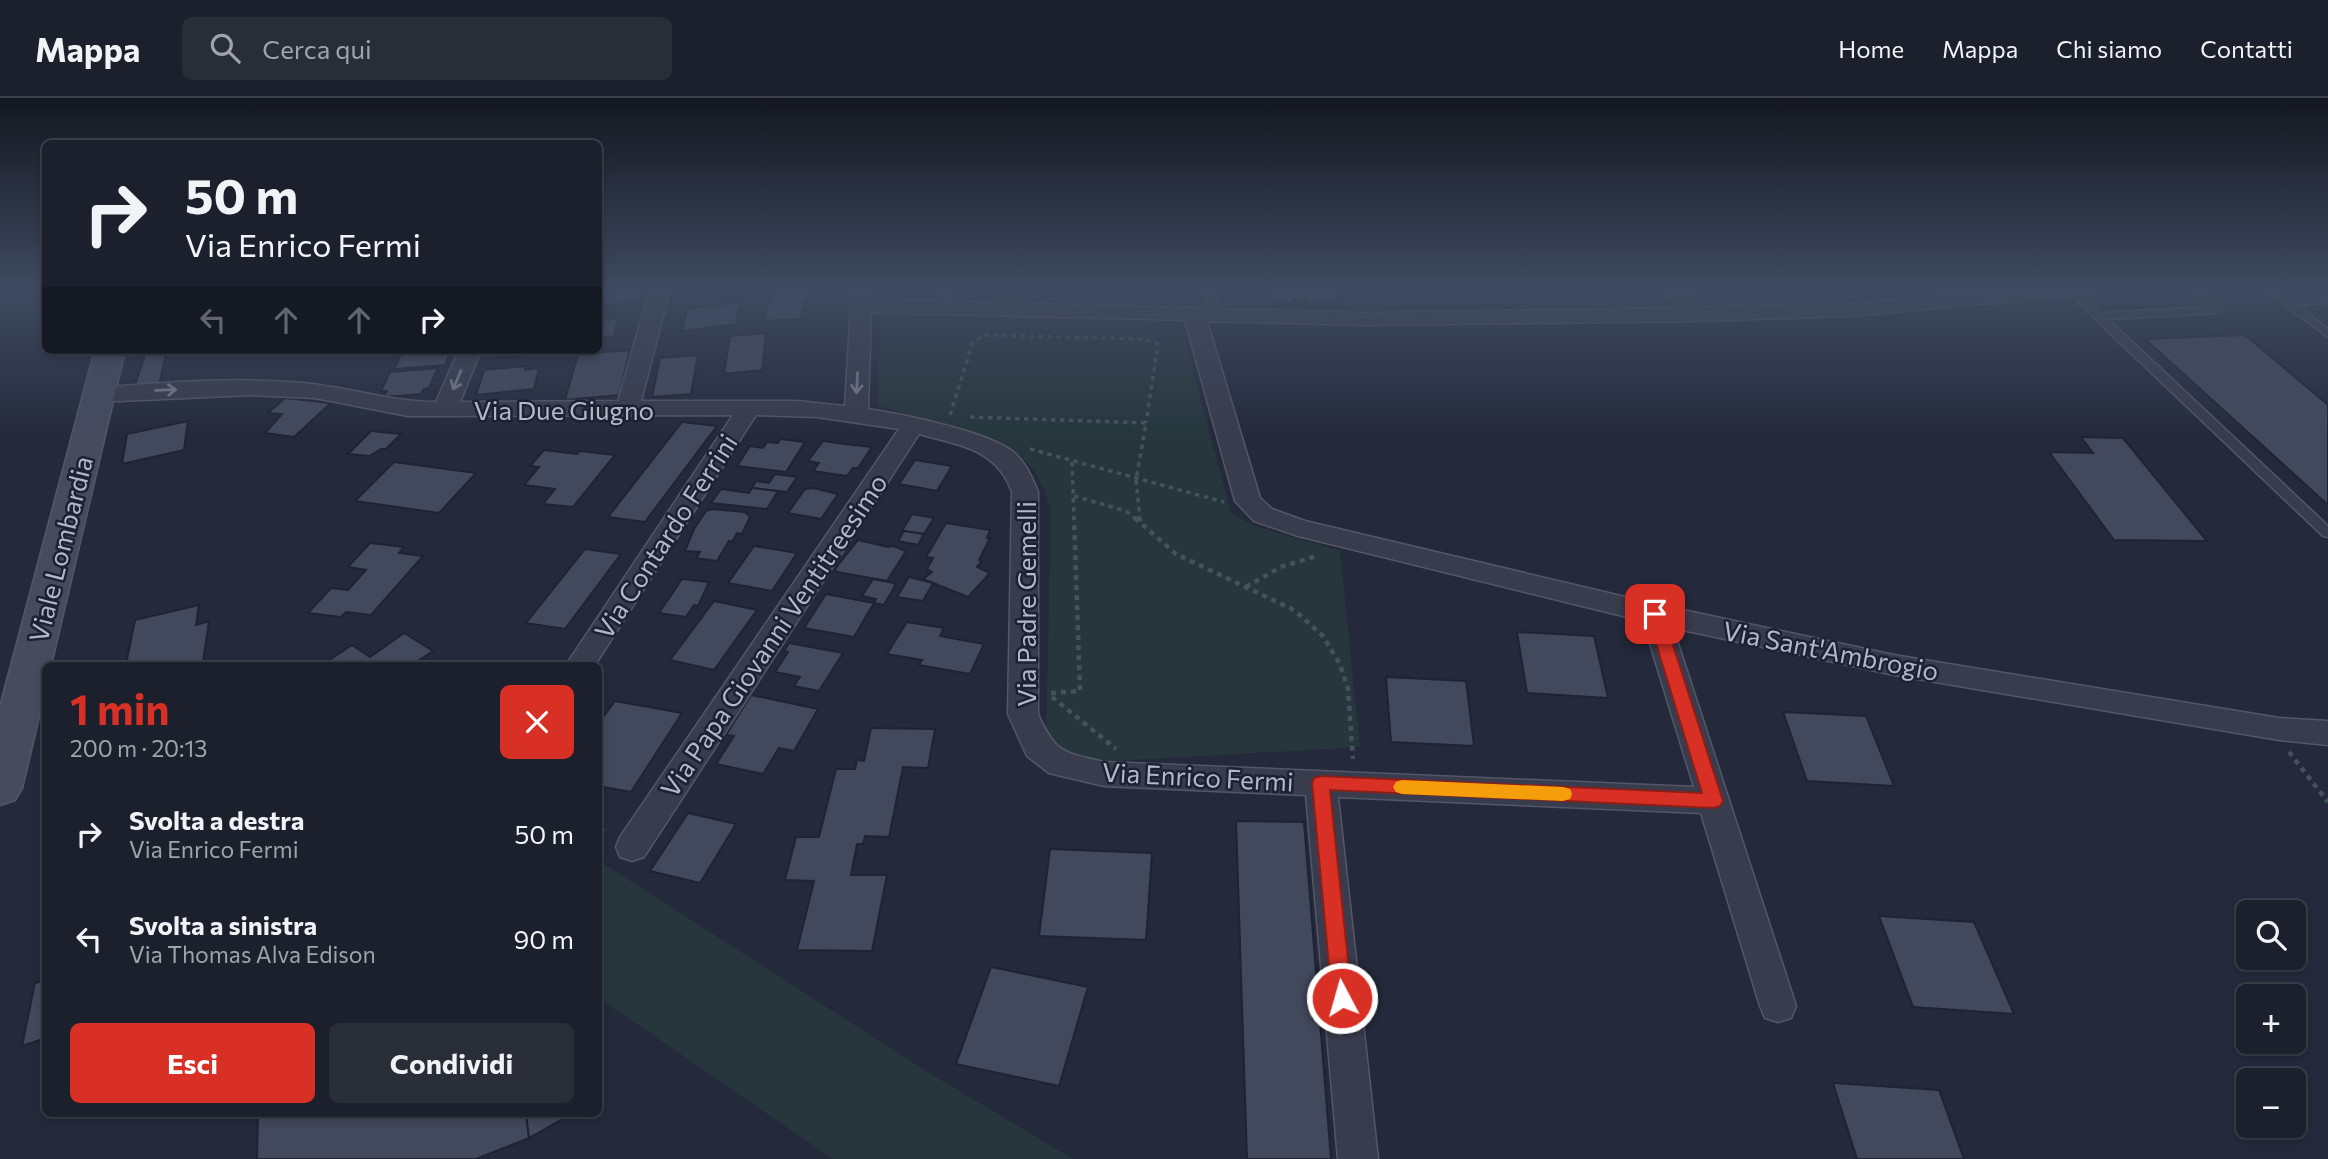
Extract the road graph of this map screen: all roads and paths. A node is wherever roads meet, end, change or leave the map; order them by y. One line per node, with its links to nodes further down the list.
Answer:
1 (646, 339): 12 (street)
2 (860, 339): 13 (street, one-way to 13)
3 (978, 339): 14 (path)
4 (1128, 339): 15 (path)
5 (1210, 339): 21 (street)
6 (2122, 339): 23 (lane)
7 (109, 354): 9 (main road, Viale Lombardia)
8 (468, 354): 11 (street, one-way to 11)
9 (98, 396): 11 (street, Via Due Giugno, one-way to 11); 33 (main road, Viale Lombardia)
10 (749, 408): 12 (street, Via Due Giugno); 13 (street, Via Due Giugno); 27 (street, Via Contardo Ferrini)
11 (445, 409): 12 (street, Via Due Giugno)
12 (627, 409)
13 (856, 412): 16 (street, Via Due Giugno)
14 (950, 416): 15 (path); 16 (path)
15 (1146, 423): 19 (path)
16 (914, 424): 17 (street, Via Due Giugno); 36 (street, Via Papa Giovanni Ventitreesimo)
17 (1020, 460): 18 (path); 30 (street, Via Padre Gemelli)
18 (1072, 463): 19 (path); 20 (path)
19 (1136, 480): 21 (path); 22 (path)
20 (1074, 496): 22 (path); 31 (path)
21 (1248, 501): 24 (street, Via Sant'Ambrogio)
22 (1140, 522): 25 (path)
23 (2328, 533)
24 (1356, 543): 25 (path); 26 (street, Via Sant'Ambrogio)
25 (1246, 587): 32 (path)
26 (1655, 614): 28 (street, Via Sant'Ambrogio); 34 (street)
27 (582, 662)
28 (2278, 729): 29 (street, Via Sant'Ambrogio); 35 (path)
29 (2328, 733)
30 (1060, 764): 31 (street, Via Enrico Fermi)
31 (1149, 776): 32 (street, Via Enrico Fermi)
32 (1338, 784): 34 (street, Via Enrico Fermi); 38 (street)
33 (0, 788)
34 (1714, 801): 37 (street)
35 (2328, 802)
36 (632, 847)
37 (1778, 1006)
38 (1358, 1159)

